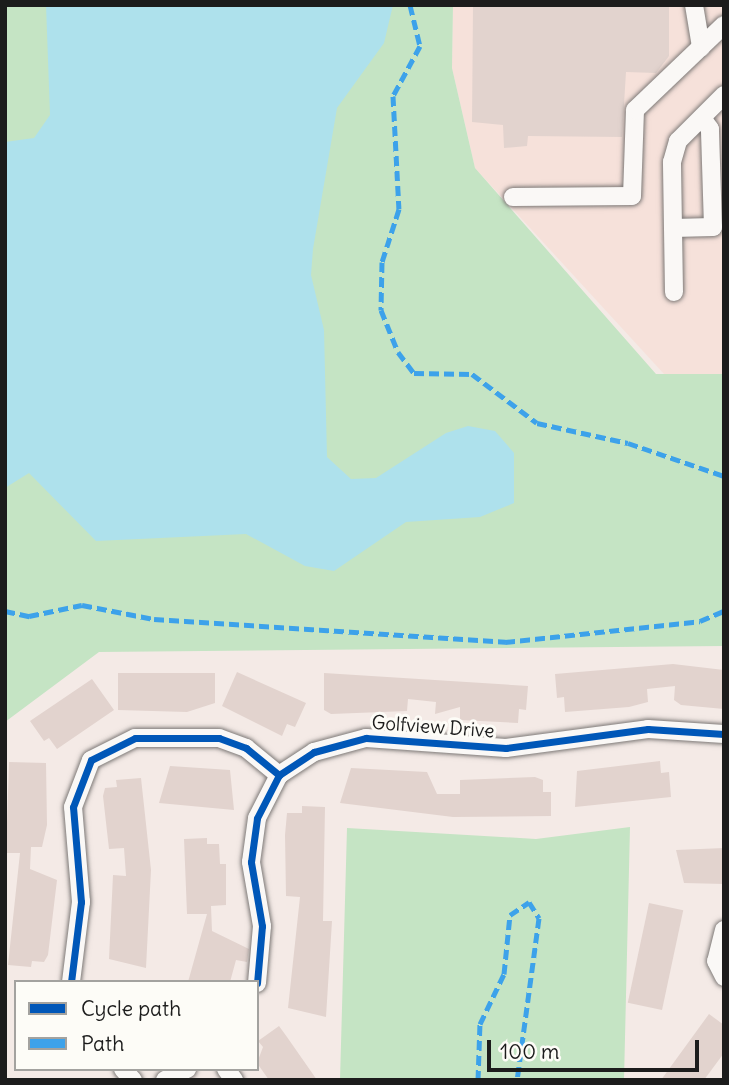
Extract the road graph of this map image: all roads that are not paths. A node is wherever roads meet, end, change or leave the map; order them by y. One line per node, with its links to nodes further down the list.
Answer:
1 (694, 5): 3 (street)
2 (724, 25): 3 (street)
3 (701, 47): 6 (street)
4 (724, 95): 5 (street)
5 (702, 118): 7 (street); 7 (street)
6 (513, 197)
7 (673, 228): 8 (street)
8 (674, 292)
9 (724, 734): 10 (street, Golfview Drive)
10 (279, 775): 13 (street); 14 (street)
11 (724, 930): 12 (street)
12 (724, 977)
13 (71, 980)
14 (257, 980)
15 (183, 1071): 16 (street)
16 (165, 1080)

